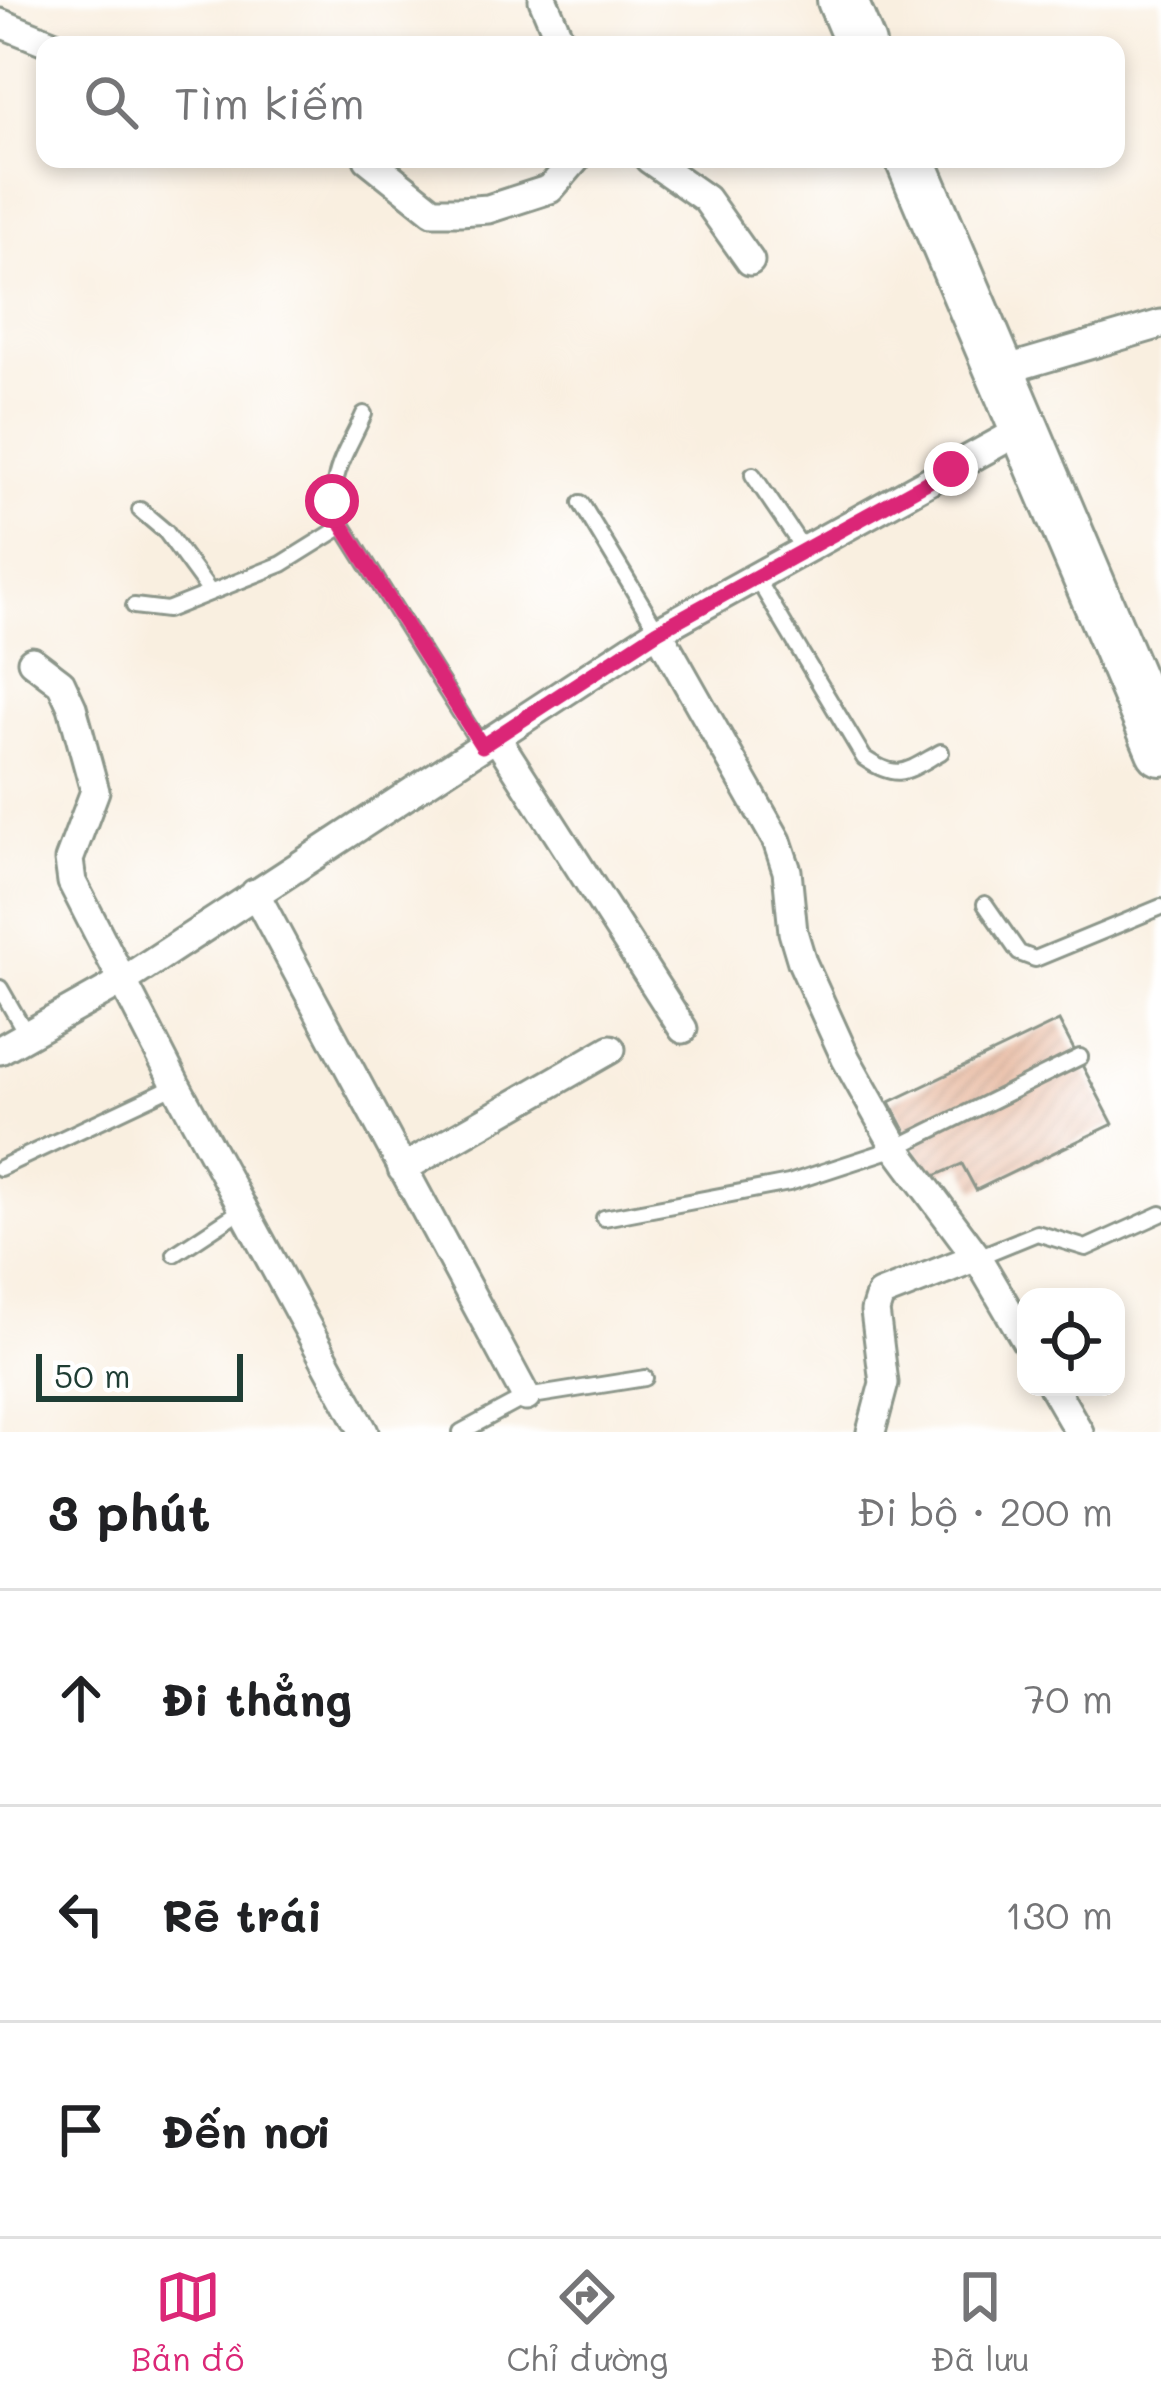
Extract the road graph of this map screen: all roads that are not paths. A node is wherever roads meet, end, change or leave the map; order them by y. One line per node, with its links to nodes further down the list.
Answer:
1 (543, 0): 4 (street)
2 (842, 0): 5 (highway)
3 (0, 23): 6 (street)
4 (558, 36)
5 (857, 36)
6 (36, 37)
7 (379, 168): 8 (street)
8 (568, 168)
9 (662, 168): 11 (street)
10 (914, 168): 13 (highway)
11 (750, 261)
12 (1161, 323): 13 (street)
13 (1001, 371): 15 (highway)
14 (364, 414): 19 (lane)
15 (1025, 428): 20 (street); 28 (highway)
16 (753, 475): 20 (lane)
17 (581, 503): 24 (lane)
18 (140, 510): 22 (lane)
19 (343, 526): 22 (lane); 26 (lane)
20 (804, 550): 21 (street)
21 (756, 577): 24 (street); 27 (lane)
22 (210, 592): 23 (lane)
23 (134, 606)
24 (658, 631): 26 (street); 40 (street)
25 (32, 661): 32 (street)
26 (489, 741): 29 (street); 34 (street)
27 (941, 752)
28 (1161, 752)
29 (255, 893): 32 (street); 42 (street)
30 (985, 904): 31 (lane)
31 (1161, 907)
32 (123, 981): 35 (street); 39 (street)
33 (0, 988): 35 (lane)
34 (683, 1029)
35 (27, 1035): 37 (street)
36 (611, 1049): 42 (street)
37 (0, 1050)
38 (1080, 1057): 40 (lane)
39 (176, 1084): 41 (lane); 43 (street)
40 (896, 1148): 45 (lane); 47 (street)
41 (0, 1168)
42 (402, 1169): 51 (street)
43 (243, 1209): 46 (lane); 52 (street)
44 (1161, 1214): 47 (lane)
45 (604, 1218)
46 (175, 1254)
47 (977, 1257): 48 (street); 54 (street)
48 (1017, 1326)
49 (645, 1378): 51 (lane)
50 (1058, 1396): 55 (street)
51 (526, 1397): 53 (lane)
52 (364, 1432)
53 (461, 1432)
54 (872, 1432)
55 (1079, 1432)

